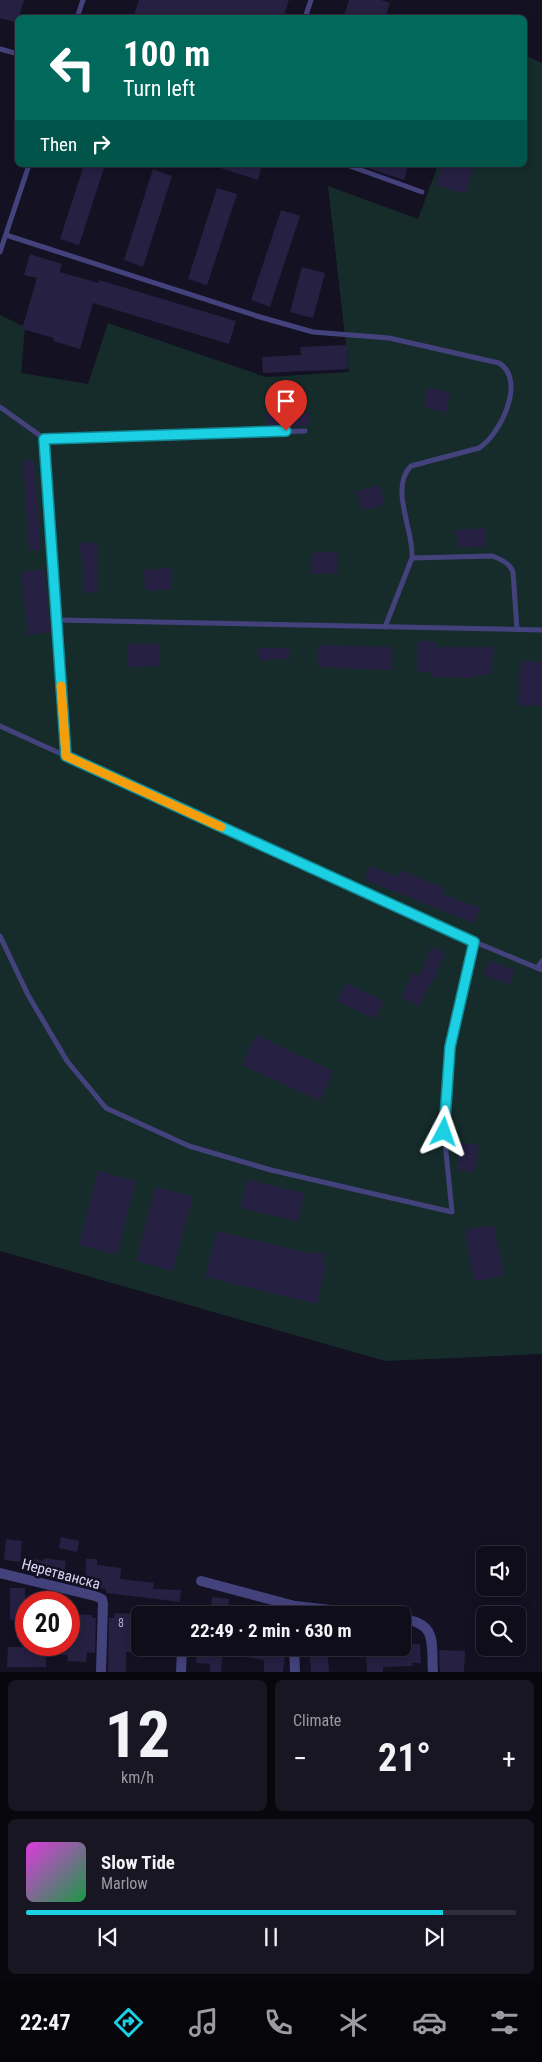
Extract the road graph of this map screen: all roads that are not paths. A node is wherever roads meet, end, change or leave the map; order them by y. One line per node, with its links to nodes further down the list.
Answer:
1 (83, 0): 3 (lane)
2 (311, 0): 4 (lane)
3 (78, 15)
4 (306, 15)
5 (0, 49): 6 (lane)
6 (15, 53)
7 (28, 167): 10 (lane)
8 (353, 167): 9 (lane)
9 (422, 192)
10 (6, 235): 11 (lane); 15 (lane)
11 (0, 252)
12 (0, 406): 14 (lane)
13 (304, 431): 14 (lane)
14 (44, 439): 16 (lane)
15 (412, 558): 17 (lane); 18 (lane)
16 (57, 620): 17 (lane); 21 (lane)
17 (385, 626): 18 (lane)
18 (517, 629): 19 (lane)
19 (542, 630)
20 (0, 726): 21 (lane)
21 (66, 756): 23 (lane)
22 (0, 936): 23 (lane)
23 (474, 942): 25 (lane)
24 (542, 961): 25 (lane)
25 (539, 969)
26 (0, 1573): 32 (street, Неретванска)
27 (201, 1581): 28 (street)
28 (282, 1606)
29 (411, 1620): 35 (street)
30 (182, 1656): 33 (street)
31 (294, 1656): 34 (street)
32 (101, 1672)
33 (181, 1672)
34 (295, 1672)
35 (433, 1672)

